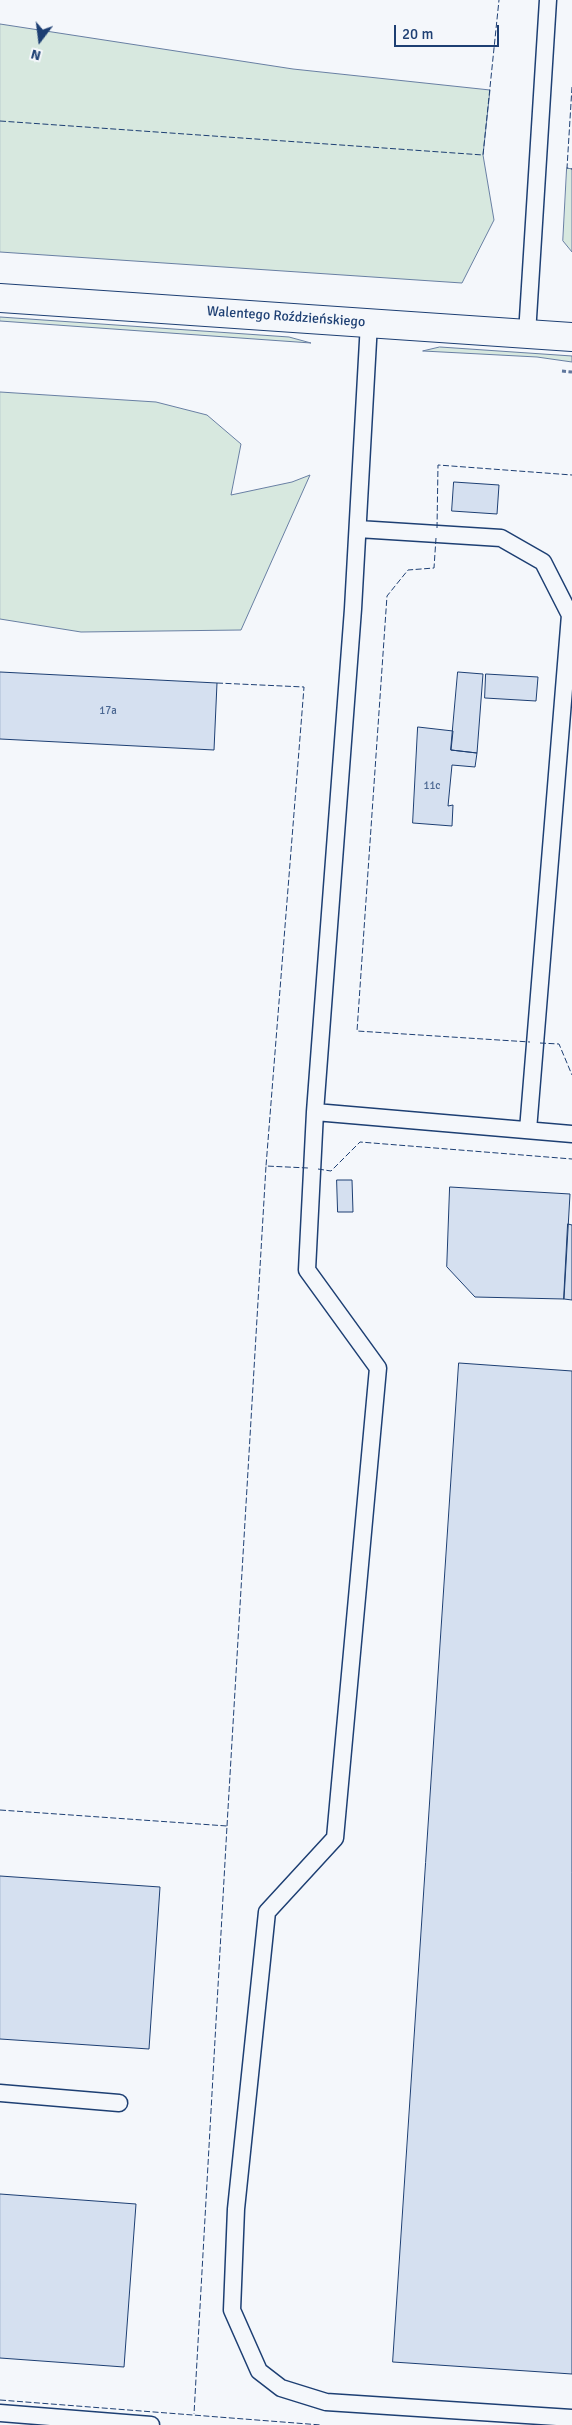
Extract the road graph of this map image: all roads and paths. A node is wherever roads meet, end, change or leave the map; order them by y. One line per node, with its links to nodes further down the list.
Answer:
1 (548, 0): 4 (lane)
2 (0, 298): 3 (street, Walentego Roździeńskiego)
3 (369, 323): 4 (street, Walentego Roździeńskiego); 6 (lane)
4 (527, 334): 5 (street, Walentego Roździeńskiego)
5 (572, 337)
6 (358, 529): 7 (lane); 8 (lane)
7 (314, 1112): 8 (lane); 13 (lane)
8 (528, 1130): 9 (lane)
9 (572, 1134)
10 (0, 2093): 11 (lane)
11 (119, 2103)
12 (0, 2413): 14 (lane)
13 (572, 2418)
14 (151, 2425)

